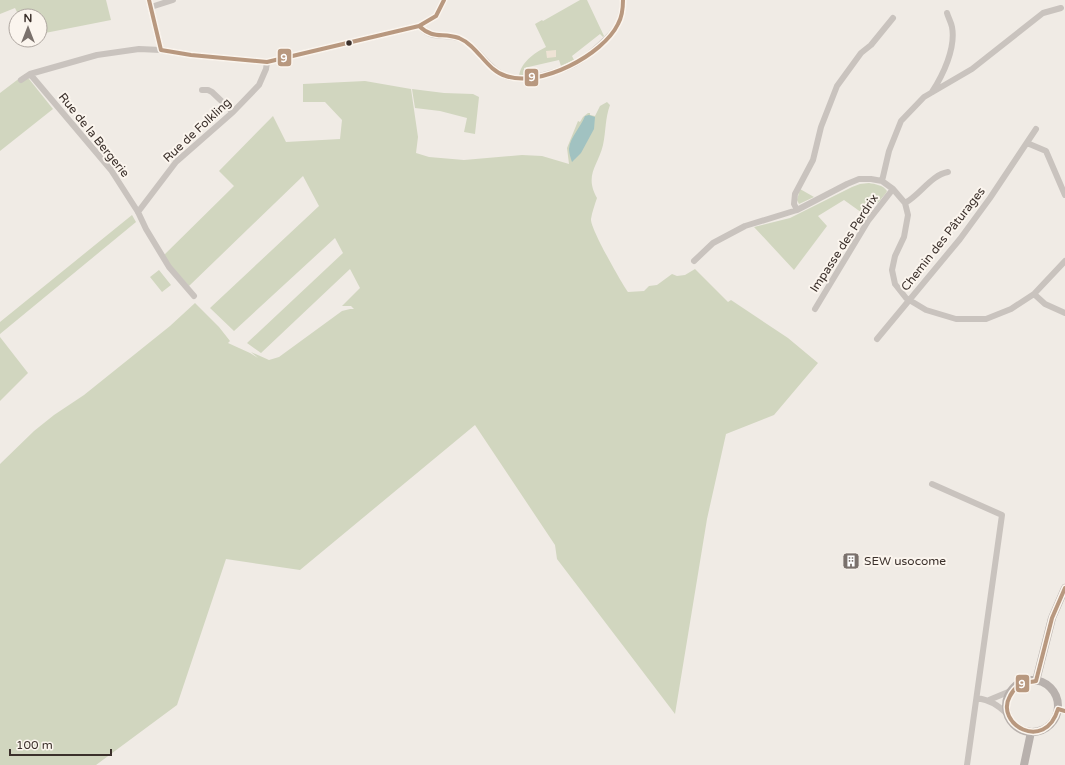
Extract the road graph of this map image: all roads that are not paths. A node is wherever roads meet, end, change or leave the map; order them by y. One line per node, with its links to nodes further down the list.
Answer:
1 (149, 0): 5 (street)
2 (173, 0): 5 (street)
3 (444, 0): 9 (street)
4 (623, 0): 9 (street)
5 (151, 7): 10 (street)
6 (1061, 8): 15 (street)
7 (947, 12): 15 (street)
8 (893, 18): 25 (street)
9 (419, 26): 11 (street)
10 (161, 50): 11 (street); 12 (street)
11 (268, 62): 16 (street, Rue de Folkling)
12 (30, 74): 13 (street); 26 (street, Rue de la Bergerie)
13 (21, 80)
14 (202, 90): 16 (street)
15 (932, 92): 20 (street)
16 (233, 112): 26 (street, Rue de Folkling)
17 (1036, 129): 18 (street, Chemin des Pâturages)
18 (1028, 143): 21 (street); 31 (street, Chemin des Pâturages)
19 (948, 172): 24 (street)
20 (882, 182): 22 (street); 25 (street)
21 (1064, 188): 23 (street)
22 (892, 189): 24 (street); 32 (street, Impasse des Perdrix)
23 (1065, 195)
24 (905, 203): 31 (street)
25 (797, 210): 27 (street)
26 (138, 212): 30 (street, Rue de la Bergerie)
27 (694, 261)
28 (1065, 261): 29 (street)
29 (1034, 294): 31 (street); 33 (street)
30 (194, 296)
31 (909, 300): 34 (street, Chemin des Pâturages)
32 (815, 309)
33 (1065, 313)
34 (877, 339)
35 (932, 484): 39 (street)
36 (1065, 588): 37 (main road)
37 (1036, 681): 38 (main road); 41 (main road)
38 (1013, 690): 40 (street); 42 (main road)
39 (977, 698): 40 (street); 44 (street)
40 (989, 700): 42 (street)
41 (1062, 710): 43 (main road)
42 (1008, 714): 43 (main road)
43 (1031, 732): 45 (main road)
44 (967, 765)
45 (1024, 765)

